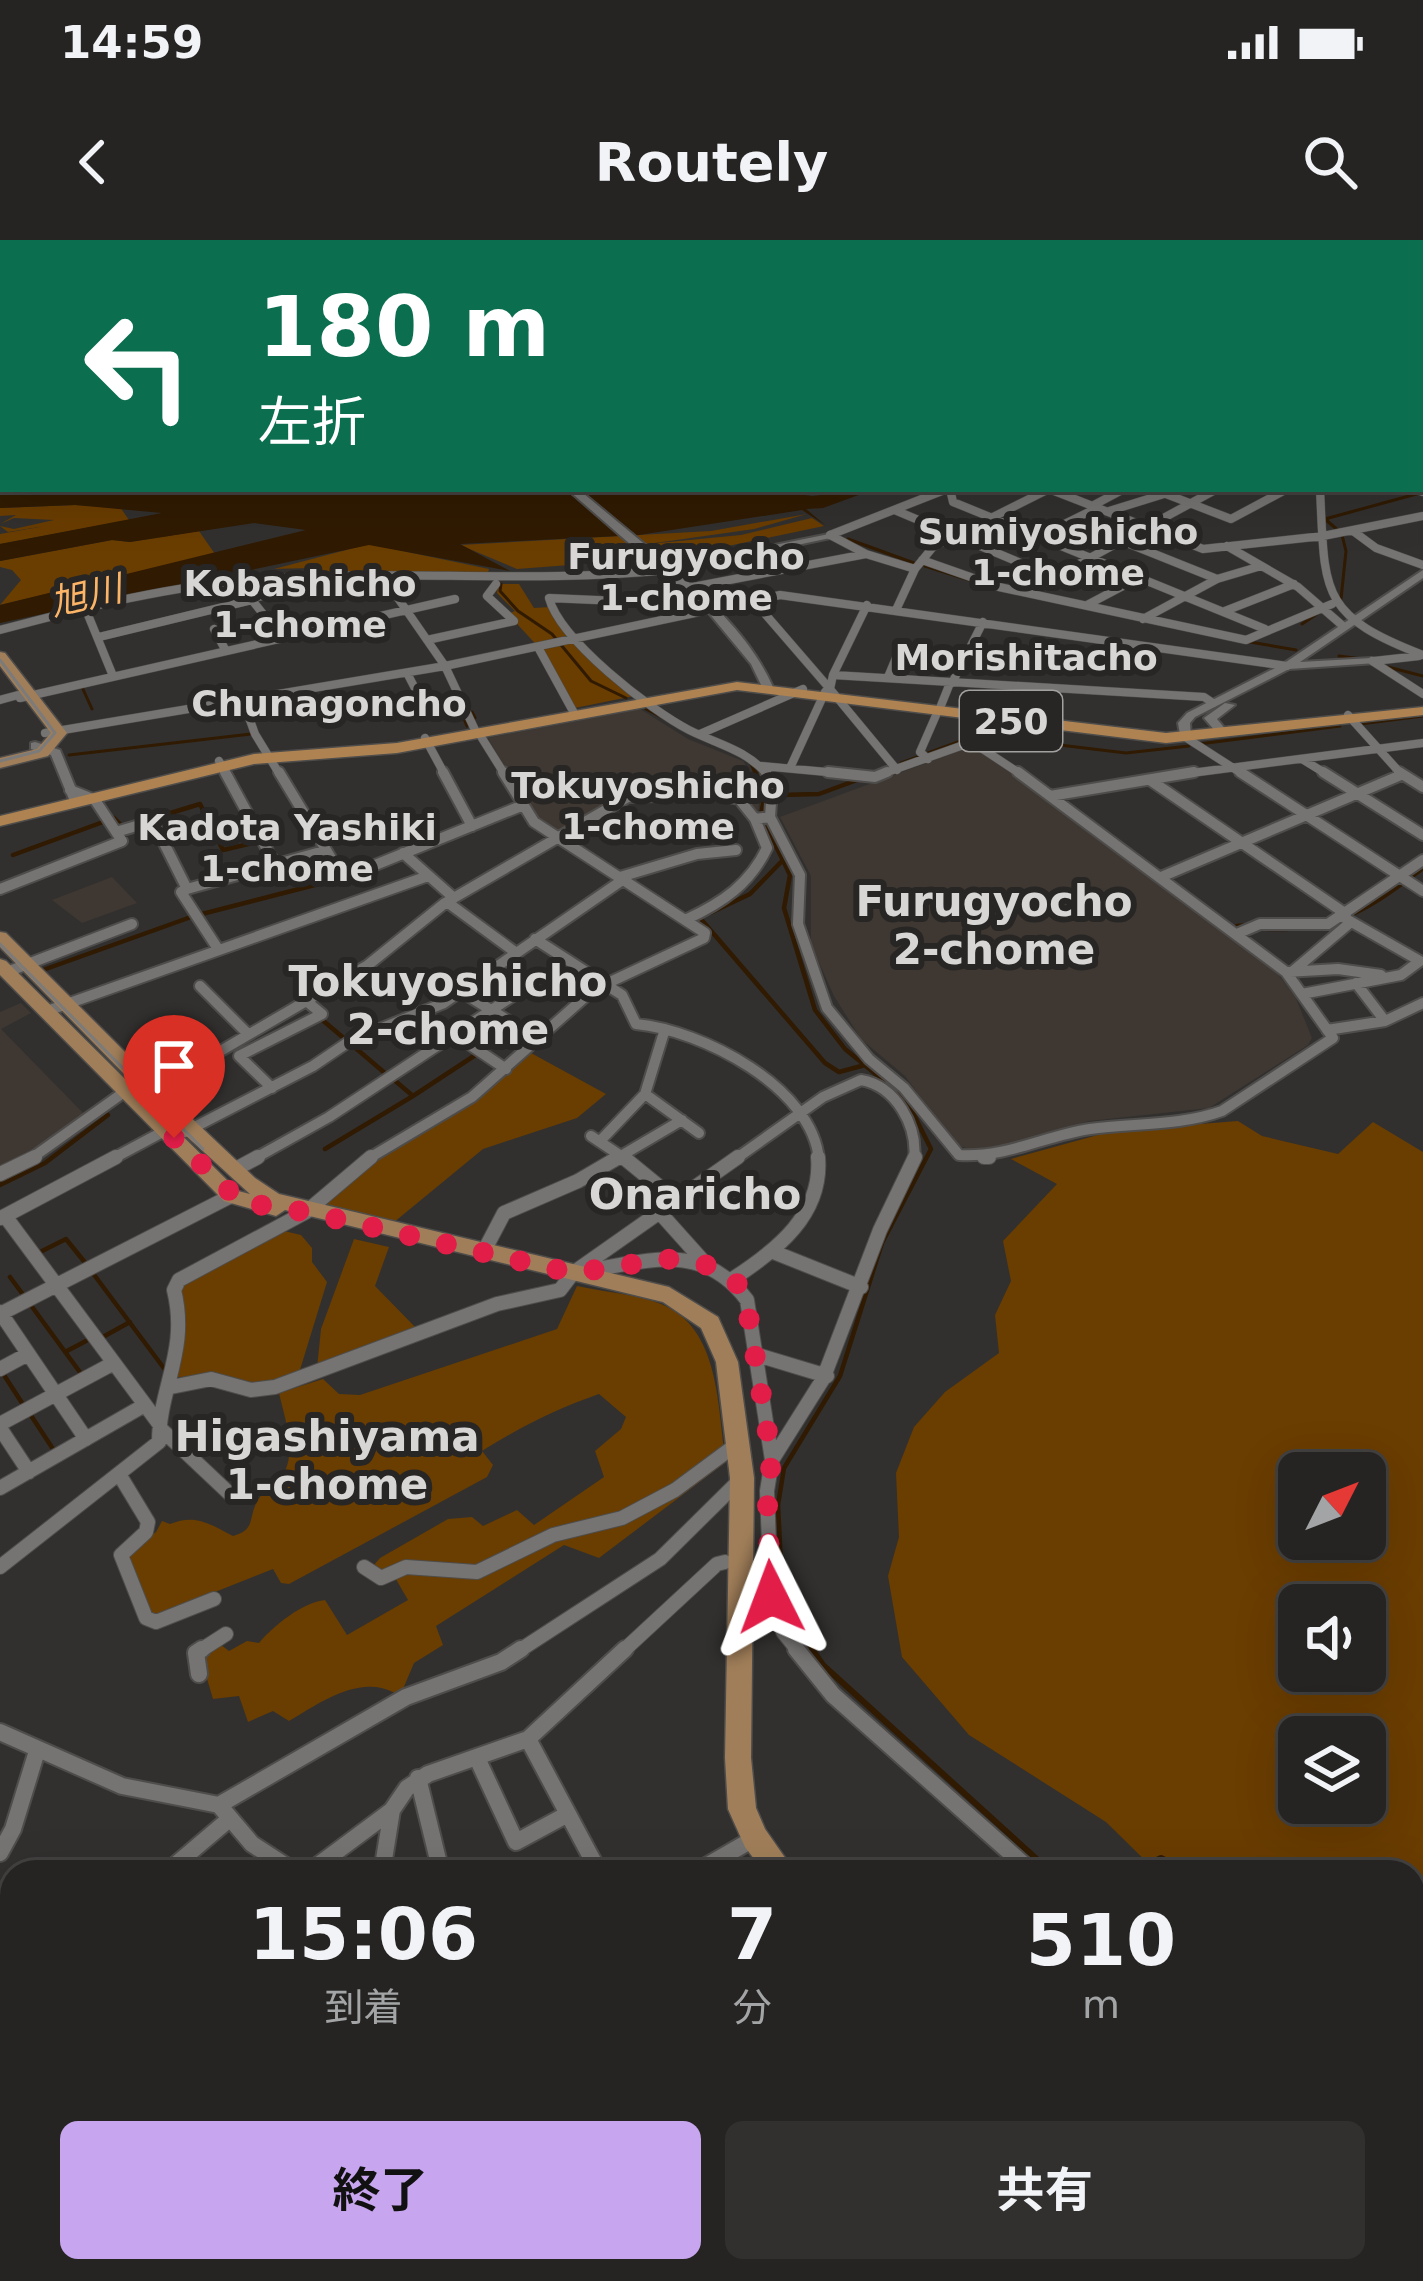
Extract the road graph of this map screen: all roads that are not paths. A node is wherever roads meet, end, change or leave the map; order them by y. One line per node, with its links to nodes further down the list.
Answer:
1 (575, 492): 31 (street)
2 (941, 492): 14 (street)
3 (949, 492): 16 (street)
4 (1043, 492): 16 (street)
5 (1057, 492): 13 (street)
6 (1120, 492): 13 (street)
7 (1160, 492): 11 (street)
8 (1211, 492): 12 (street)
9 (1278, 492): 12 (street)
10 (1320, 492): 24 (street)
11 (1165, 494): 12 (street); 13 (street)
12 (1191, 503): 18 (street)
13 (1099, 508): 18 (street); 23 (street)
14 (897, 511): 21 (street); 22 (street)
15 (1423, 516): 17 (street)
16 (992, 517): 21 (street); 23 (street)
17 (1408, 519): 19 (street); 20 (street)
18 (1147, 527): 25 (street); 26 (street)
19 (1423, 527)
20 (1353, 531): 24 (street); 32 (street)
21 (956, 534): 29 (street); 33 (street)
22 (830, 535): 27 (street); 31 (street)
23 (1040, 536): 28 (street)
24 (1323, 536): 26 (street); 49 (street)
25 (1122, 541): 28 (street); 35 (street)
26 (1226, 546): 30 (street)
27 (866, 554): 29 (street); 41 (street)
28 (1091, 558): 33 (street); 34 (street)
29 (919, 564): 42 (street); 55 (street)
30 (1261, 566): 35 (street); 38 (street)
31 (664, 568): 37 (street); 41 (street)
32 (1423, 569): 60 (street)
33 (1054, 577): 42 (street)
34 (1140, 578): 43 (street); 48 (street)
35 (1217, 579): 43 (street)
36 (249, 580): 37 (street); 39 (street); 44 (street)
37 (496, 582): 51 (street); 64 (street)
38 (1294, 584): 49 (street); 56 (street)
39 (209, 585): 50 (street); 52 (street)
40 (1423, 585): 60 (street)
41 (688, 588): 54 (street); 70 (street)
42 (1028, 592): 48 (street)
43 (1183, 595): 56 (street); 58 (street)
44 (256, 598): 50 (street); 53 (street); 67 (street)
45 (455, 599): 53 (street)
46 (754, 601): 47 (street); 54 (street); 90 (street)
47 (867, 605): 55 (street); 83 (street)
48 (1086, 606): 58 (street)
49 (1328, 606): 60 (street); 61 (street)
50 (222, 607): 65 (street)
51 (510, 608)
52 (86, 610): 63 (street); 65 (street)
53 (406, 610): 67 (street); 68 (street)
54 (709, 610): 70 (street); 80 (street)
55 (896, 610): 59 (street)
56 (1224, 611): 61 (street)
57 (455, 618): 64 (street)
58 (1142, 620): 69 (street)
59 (983, 622): 76 (street); 87 (street)
60 (1352, 627): 77 (street); 78 (street)
61 (1265, 628): 69 (street)
62 (214, 629): 72 (street)
63 (0, 630)
64 (466, 631): 68 (street)
65 (99, 637): 84 (street)
66 (191, 638): 75 (street)
67 (282, 638): 72 (street)
68 (427, 640): 79 (street)
69 (1246, 640): 76 (street)
70 (576, 641): 71 (street); 95 (street)
71 (539, 649): 79 (street); 100 (street)
72 (226, 651): 75 (street)
73 (941, 652): 85 (street)
74 (0, 656): 92 (main road)
75 (200, 656): 84 (street)
76 (1241, 659): 78 (street)
77 (1372, 661): 78 (street); 91 (street)
78 (1294, 666): 96 (street); 97 (street)
79 (446, 667): 82 (street); 104 (street)
80 (758, 668): 86 (highway); 88 (street)
81 (0, 672): 92 (main road)
82 (407, 673): 94 (street); 101 (street)
83 (833, 675): 85 (street); 90 (street)
84 (112, 676): 92 (street)
85 (888, 677): 87 (street)
86 (738, 680): 88 (highway, 250); 95 (highway, 250)
87 (951, 682): 96 (street); 99 (street)
88 (768, 686): 89 (highway, 250); 95 (highway, 250)
89 (800, 691): 90 (highway, 250); 106 (street)
90 (830, 694): 99 (highway, 250); 117 (street); 119 (street)
91 (1423, 694)
92 (23, 696): 93 (street); 107 (main road)
93 (0, 700)
94 (243, 701): 107 (street); 111 (street)
95 (645, 701): 100 (highway, 250); 104 (highway, 250); 106 (street)
96 (1213, 703): 105 (street)
97 (1230, 704): 103 (street); 105 (street)
98 (1423, 708): 102 (highway, 250)
99 (938, 711): 105 (highway, 250); 112 (street)
100 (574, 713): 104 (highway, 250)
101 (422, 714)
102 (1350, 717): 103 (highway, 250); 105 (highway, 250); 110 (street)
103 (1220, 730): 105 (highway, 250)
104 (477, 732): 108 (highway, 250); 126 (street)
105 (1187, 733): 118 (street)
106 (699, 734): 116 (street)
107 (47, 740): 114 (main road); 124 (street)
108 (426, 741): 111 (highway, 250); 130 (street)
109 (1423, 743): 110 (street)
110 (1380, 748): 113 (street); 120 (street)
111 (269, 754): 115 (highway, 250); 135 (street)
112 (925, 756): 117 (street); 125 (street)
113 (1300, 758): 118 (street); 123 (street)
114 (0, 760)
115 (221, 764): 124 (highway, 250); 139 (street)
116 (761, 766): 119 (street); 129 (street)
117 (895, 767): 119 (street)
118 (1228, 767): 121 (street); 127 (street)
119 (790, 768)
120 (1402, 775): 122 (street); 123 (street)
121 (1149, 779): 125 (street); 134 (street)
122 (1421, 785)
123 (1357, 794): 127 (street); 132 (street)
124 (78, 795): 128 (highway, 250); 131 (street)
125 (1050, 796): 141 (street)
126 (521, 806): 130 (street); 133 (street)
127 (1304, 816): 134 (street); 143 (street)
128 (0, 818)
129 (762, 818): 133 (street); 150 (street); 183 (street)
130 (472, 826): 137 (street)
131 (116, 832): 144 (street); 145 (street)
132 (1423, 835)
133 (556, 839): 142 (street); 147 (street)
134 (1241, 844): 141 (street); 148 (street)
135 (324, 850): 137 (street); 139 (street)
136 (736, 850): 142 (street)
137 (403, 854): 140 (street)
138 (1423, 860): 143 (street)
139 (275, 864): 145 (street)
140 (428, 876): 147 (street); 156 (street)
141 (1161, 877): 152 (street)
142 (622, 878): 150 (street); 155 (street)
143 (1402, 880): 146 (street); 148 (street)
144 (0, 889)
145 (187, 889): 156 (street)
146 (1423, 891)
147 (451, 898): 157 (street); 168 (street)
148 (1346, 918): 152 (street); 158 (street); 160 (street)
149 (94, 920): 153 (street)
150 (687, 920): 165 (street)
151 (132, 924): 153 (street)
152 (1248, 929): 160 (street)
153 (106, 934): 159 (street)
154 (0, 938): 159 (main road)
155 (535, 939): 157 (street); 165 (street)
156 (218, 949): 170 (street)
157 (515, 952): 166 (street)
158 (1422, 960): 161 (street)
159 (11, 967): 170 (main road)
160 (1290, 971): 161 (street); 167 (street)
161 (1390, 977): 162 (street)
162 (1357, 983): 167 (street); 173 (street)
163 (200, 986): 176 (street)
164 (528, 986): 171 (street)
165 (599, 986): 174 (street); 178 (street)
166 (460, 991): 171 (street); 172 (street)
167 (1302, 994): 175 (street)
168 (305, 1000): 176 (street); 180 (street)
169 (1423, 1004): 173 (street)
170 (55, 1007): 181 (main road); 182 (main road)
171 (491, 1010): 177 (street); 178 (street)
172 (421, 1012): 177 (street); 180 (street)
173 (1385, 1021): 175 (street)
174 (664, 1029): 184 (street); 185 (street)
175 (1327, 1030): 183 (street)
176 (246, 1032): 182 (street)
177 (453, 1034): 179 (street); 190 (street)
178 (540, 1040): 179 (street)
179 (506, 1069): 194 (street)
180 (272, 1088): 187 (street)
181 (127, 1090): 187 (main road); 191 (street)
182 (152, 1091): 187 (main road)
183 (898, 1093): 185 (street); 203 (street)
184 (645, 1094): 186 (street); 189 (street)
185 (802, 1113): 193 (street); 198 (street)
186 (682, 1120): 188 (street); 189 (street)
187 (179, 1130): 190 (main road); 192 (main road); 196 (street)
188 (699, 1132)
189 (623, 1156): 193 (street); 197 (street)
190 (234, 1170): 194 (main road)
191 (0, 1174)
192 (231, 1196): 194 (main road); 202 (street)
193 (678, 1202): 195 (street)
194 (306, 1212): 197 (main road); 210 (street)
195 (661, 1214): 199 (street); 200 (street)
196 (3, 1218): 202 (street)
197 (483, 1253): 200 (main road)
198 (776, 1253): 201 (street); 203 (street)
199 (706, 1264): 200 (street); 201 (street)
200 (573, 1273): 210 (street); 216 (main road)
201 (734, 1278): 206 (street)
202 (55, 1287): 204 (street); 207 (street)
203 (860, 1287): 209 (street)
204 (0, 1313): 205 (street)
205 (28, 1354): 208 (street); 211 (street)
206 (754, 1354): 209 (street); 217 (street)
207 (112, 1364): 211 (street); 212 (street)
208 (0, 1369)
209 (826, 1376): 217 (street)
210 (172, 1387): 214 (street)
211 (56, 1395): 213 (street); 215 (street)
212 (143, 1406): 214 (street); 215 (street)
213 (0, 1426): 218 (street)
214 (160, 1427): 219 (street); 222 (street)
215 (86, 1439): 218 (street)
216 (739, 1443): 220 (main road); 225 (street)
217 (772, 1460): 247 (street)
218 (29, 1472): 221 (street)
219 (119, 1474): 224 (street); 226 (street)
220 (742, 1478): 235 (street); 237 (main road)
221 (0, 1489)
222 (232, 1496)
223 (724, 1562): 230 (street)
224 (0, 1567)
225 (364, 1567)
226 (214, 1599)
227 (226, 1634): 228 (street)
228 (199, 1673)
229 (0, 1732): 231 (street)
230 (529, 1739): 232 (street); 236 (street)
231 (37, 1751): 235 (street); 238 (street)
232 (477, 1758): 233 (street); 236 (street)
233 (418, 1778): 234 (street); 243 (street)
234 (392, 1810): 241 (street); 242 (street)
235 (223, 1813): 239 (street); 240 (street)
236 (568, 1814): 244 (street)
237 (755, 1838): 245 (street); 246 (main road)
238 (0, 1853)
239 (178, 1860)
240 (275, 1860)
241 (325, 1860)
242 (384, 1860)
243 (438, 1860)
244 (592, 1860)
245 (717, 1860)
246 (772, 1860)
247 (1020, 1860)

